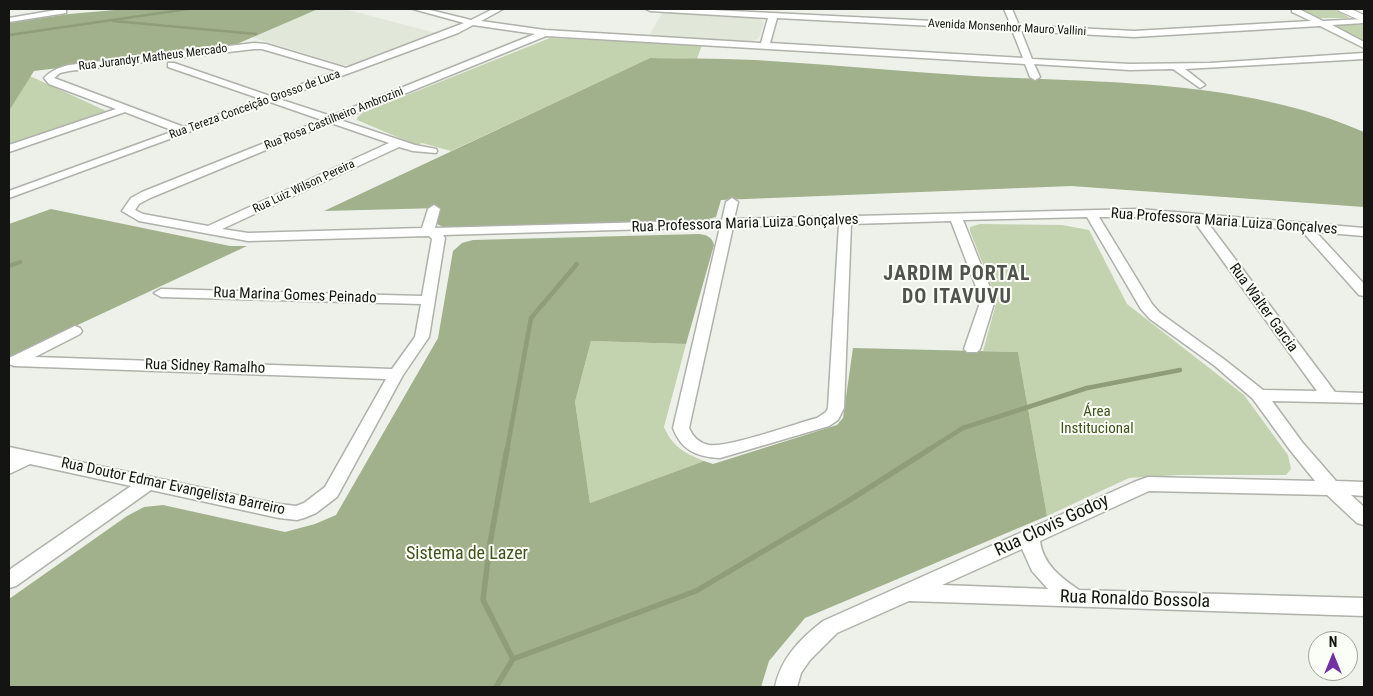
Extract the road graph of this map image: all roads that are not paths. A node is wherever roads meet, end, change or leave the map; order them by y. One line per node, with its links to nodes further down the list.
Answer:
1 (36, 9): 13 (street)
2 (417, 9): 16 (street)
3 (499, 9): 16 (street, Rua Tereza Conceição Grosso de Luca)
4 (650, 9): 10 (street, Avenida Monsenhor Mauro Vallini)
5 (734, 9): 10 (street, Avenida Monsenhor Mauro Vallini)
6 (1008, 9): 18 (street)
7 (1342, 9): 15 (main road)
8 (1356, 9): 11 (main road)
9 (63, 11): 13 (street)
10 (774, 12): 18 (street, Avenida Monsenhor Mauro Vallini); 20 (street)
11 (1364, 12)
12 (1295, 13): 17 (street, Avenida Monsenhor Mauro Vallini); 18 (street, Avenida Monsenhor Mauro Vallini)
13 (30, 17): 14 (street)
14 (9, 20)
15 (1364, 20): 17 (street, Avenida Monsenhor Mauro Vallini)
16 (474, 23): 19 (street); 28 (street, Rua Tereza Conceição Grosso de Luca)
17 (1319, 23): 18 (street, Avenida Monsenhor Mauro Vallini); 21 (street)
18 (1015, 26): 25 (street)
19 (545, 33): 20 (street); 33 (street, Rua Rosa Castilheiro Ambrozini)
20 (765, 46): 22 (street)
21 (1364, 46)
22 (848, 51): 25 (street); 26 (street)
23 (1364, 56): 27 (street)
24 (173, 60): 28 (street, Rua Jurandyr Matheus Mercado); 31 (street); 32 (street, Rua Jurandyr Matheus Mercado)
25 (1029, 61): 27 (street); 29 (street)
26 (847, 64)
27 (1176, 67): 30 (street)
28 (346, 71): 31 (street, Rua Tereza Conceição Grosso de Luca)
29 (1036, 77)
30 (1200, 85)
31 (271, 100): 33 (street); 34 (street, Rua Tereza Conceição Grosso de Luca)
32 (125, 109): 34 (street); 36 (street)
33 (333, 120): 35 (street); 41 (street, Rua Rosa Castilheiro Ambrozini)
34 (185, 131): 38 (street, Rua Tereza Conceição Grosso de Luca)
35 (398, 143): 37 (street); 48 (street, Rua Luiz Wilson Pereira)
36 (9, 149)
37 (432, 150)
38 (9, 195)
39 (732, 202): 46 (street)
40 (434, 209): 50 (street)
41 (128, 211): 48 (street, Rua Professora Maria Luiza Gonçalves)
42 (1091, 213): 43 (street, Rua Professora Maria Luiza Gonçalves); 44 (street, Rua Professora Maria Luiza Gonçalves); 58 (street)
43 (956, 217): 45 (street, Rua Professora Maria Luiza Gonçalves); 55 (street)
44 (1198, 218): 47 (street, Rua Professora Maria Luiza Gonçalves); 59 (street, Rua Walter Garcia)
45 (845, 220): 46 (street, Rua Professora Maria Luiza Gonçalves); 46 (street)
46 (727, 225): 50 (street, Rua Professora Maria Luiza Gonçalves)
47 (1305, 227): 49 (street, Rua Professora Maria Luiza Gonçalves); 51 (street)
48 (209, 230): 50 (street, Rua Professora Maria Luiza Gonçalves)
49 (1364, 232)
50 (435, 233): 53 (street)
51 (1364, 292)
52 (161, 293): 53 (street, Rua Marina Gomes Peinado)
53 (429, 300): 57 (street, Rua Doutor Edmar Evangelista Barreiro)
54 (76, 331): 56 (street)
55 (972, 349)
56 (11, 362): 57 (street, Rua Sidney Ramalho)
57 (396, 374): 64 (street, Rua Doutor Edmar Evangelista Barreiro)
58 (1259, 395): 59 (street); 65 (street)
59 (1330, 397): 60 (street)
60 (1364, 398)
61 (9, 453): 62 (street, Rua Doutor Edmar Evangelista Barreiro)
62 (29, 456): 63 (street); 64 (street, Rua Doutor Edmar Evangelista Barreiro)
63 (9, 468)
64 (149, 482): 69 (street)
65 (1332, 489): 66 (street, Rua Clovis Godoy); 67 (street); 68 (street, Rua Clovis Godoy)
66 (1364, 490)
67 (1364, 518)
68 (1030, 536): 70 (street, Rua Clovis Godoy); 71 (street)
69 (9, 580)
70 (906, 593): 71 (street, Rua Ronaldo Bossola); 73 (street, Rua Clovis Godoy)
71 (1076, 598): 72 (street, Rua Ronaldo Bossola)
72 (1364, 607)
73 (786, 687)

